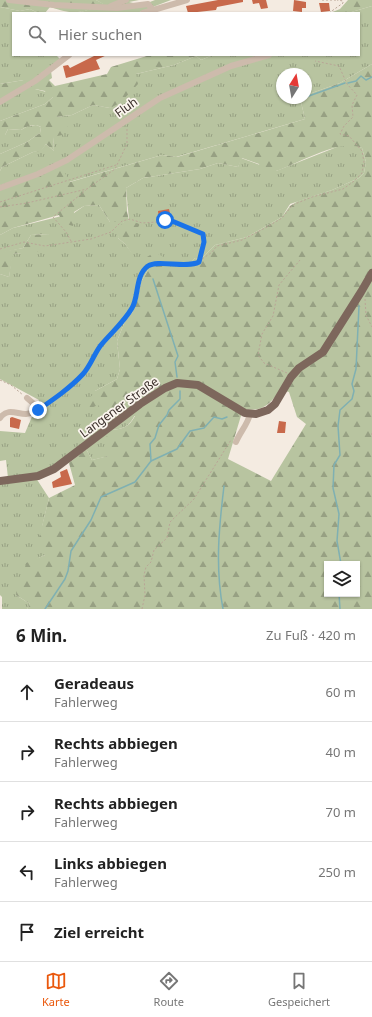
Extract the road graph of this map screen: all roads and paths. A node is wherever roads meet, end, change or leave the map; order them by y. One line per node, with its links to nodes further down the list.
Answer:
1 (9, 0): 8 (street)
2 (126, 0): 8 (street)
3 (187, 0): 9 (street)
4 (322, 0): 5 (path)
5 (337, 0): 7 (path)
6 (346, 0): 7 (path)
7 (343, 1): 11 (path)
8 (111, 6): 9 (street)
9 (153, 10): 10 (street)
10 (146, 12)
11 (330, 12)
12 (68, 56): 15 (street)
13 (266, 56): 16 (street, Fluh)
14 (315, 61): 25 (path)
15 (0, 102)
16 (125, 121): 17 (path); 18 (street, Fluh)
17 (116, 165): 19 (path); 20 (path)
18 (0, 188)
19 (87, 189): 21 (path); 22 (path)
20 (0, 202)
21 (0, 207)
22 (71, 242): 23 (path); 25 (path)
23 (0, 249)
24 (300, 260): 29 (path)
25 (199, 262): 32 (path)
26 (372, 272): 27 (main road)
27 (362, 290): 28 (path); 29 (main road)
28 (372, 327)
29 (291, 377): 33 (main road)
30 (0, 380): 31 (path)
31 (27, 398): 34 (street)
32 (38, 410)
33 (250, 414): 37 (street); 38 (main road, Langener Straße)
34 (0, 418)
35 (372, 433): 36 (path)
36 (372, 435)
37 (235, 439): 39 (path)
38 (0, 481)
39 (142, 609)

